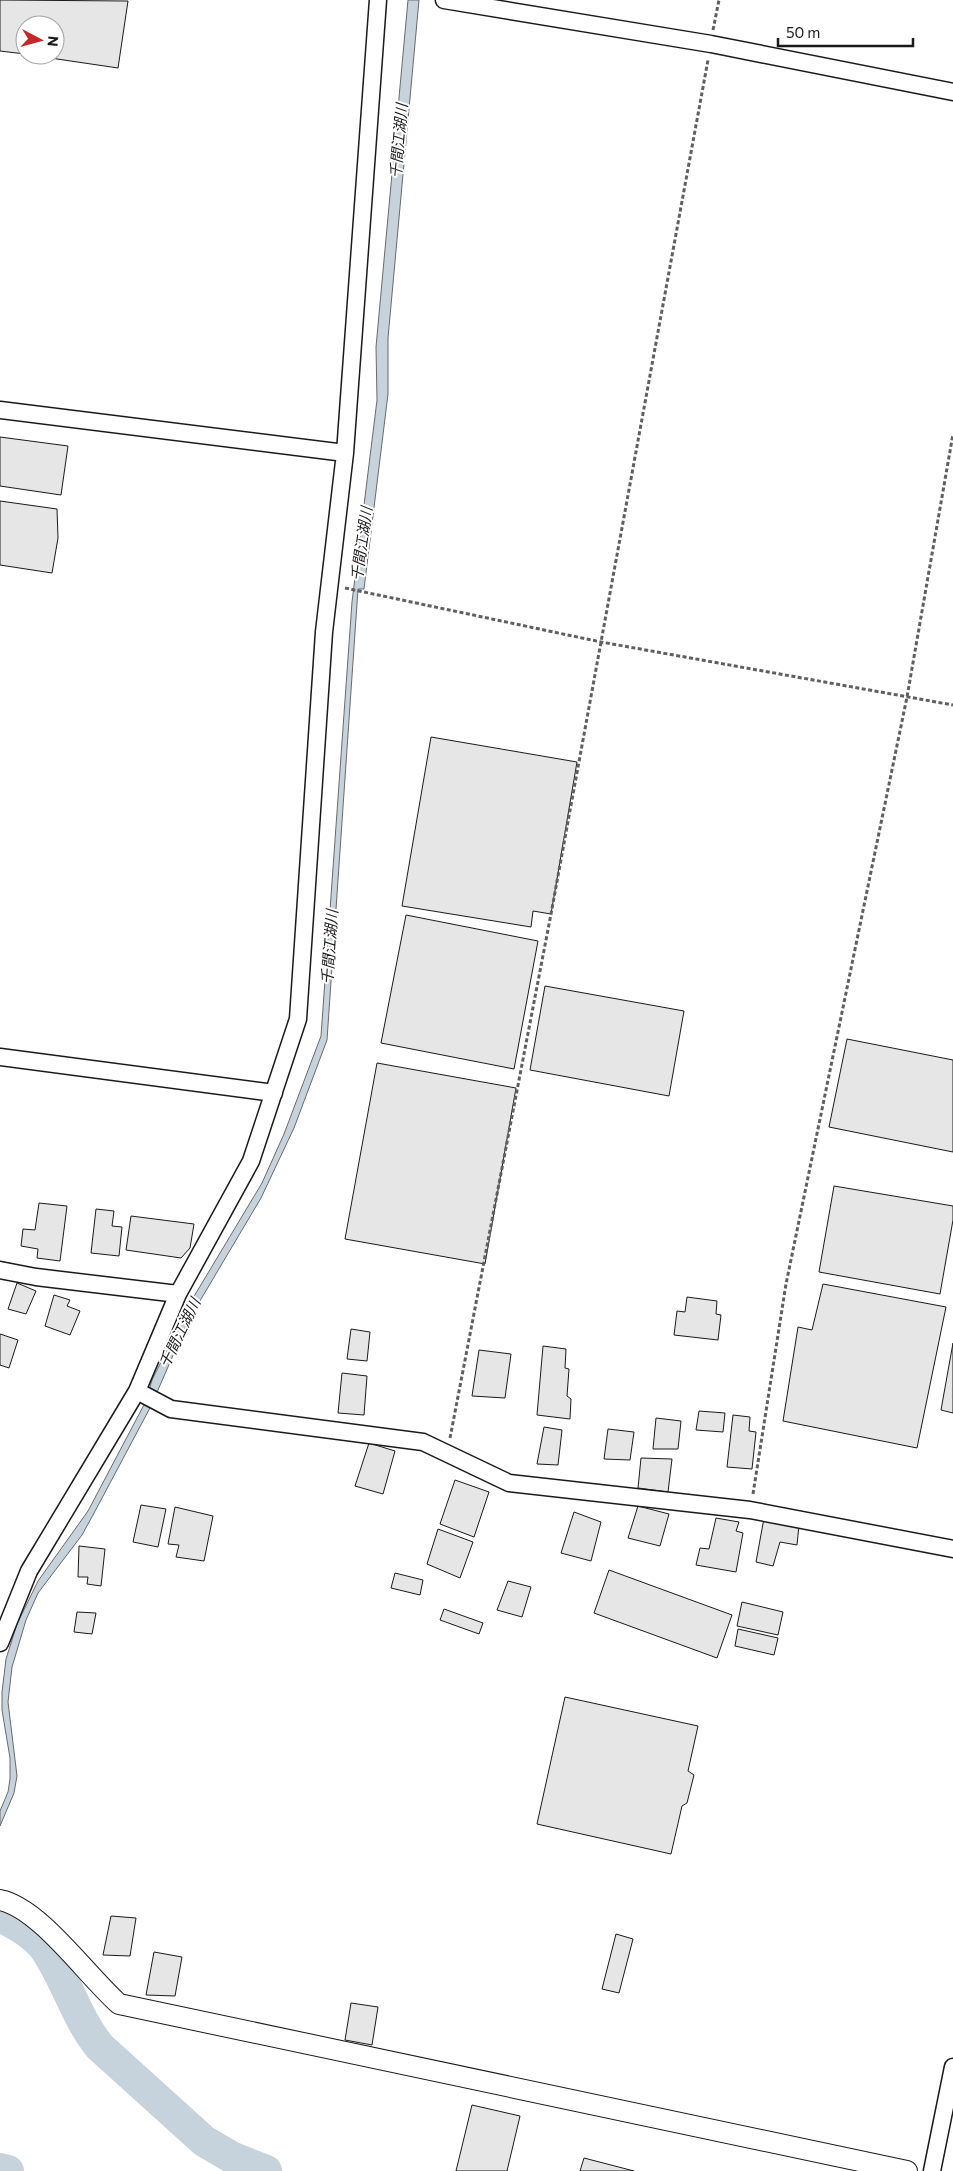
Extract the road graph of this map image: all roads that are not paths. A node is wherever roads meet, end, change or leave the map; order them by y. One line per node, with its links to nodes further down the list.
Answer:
1 (378, 0): 5 (street)
2 (444, 0): 3 (street)
3 (953, 92)
4 (0, 410): 5 (street)
5 (345, 454): 7 (street)
6 (0, 1057): 7 (street)
7 (274, 1093): 9 (street)
8 (0, 1270): 9 (street)
9 (178, 1294): 10 (street)
10 (137, 1391): 11 (street); 12 (street)
11 (953, 1549)
12 (0, 1642)
13 (0, 1900): 15 (street)
14 (953, 2067): 16 (street)
15 (907, 2171)
16 (932, 2171)

